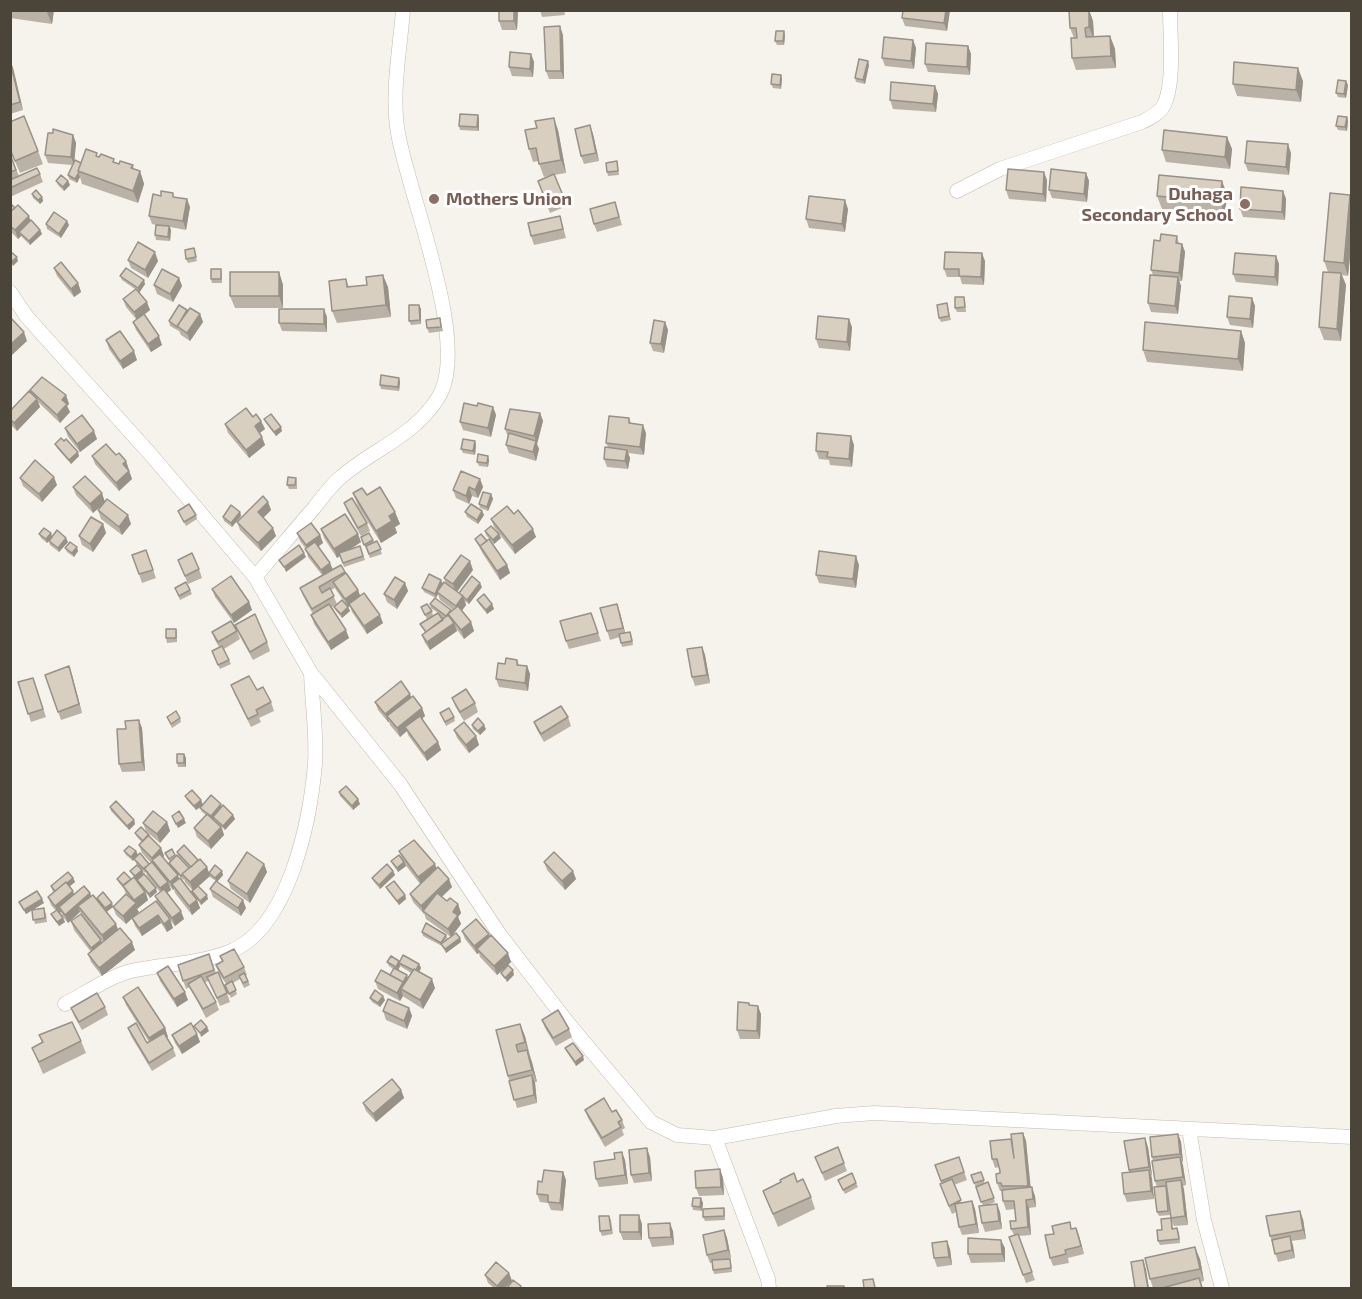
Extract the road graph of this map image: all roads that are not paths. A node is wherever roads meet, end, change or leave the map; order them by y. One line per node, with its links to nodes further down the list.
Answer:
1 (403, 10): 5 (street)
2 (1170, 10): 3 (street)
3 (957, 191)
4 (10, 292): 5 (street)
5 (255, 577): 6 (street)
6 (311, 673): 7 (street); 10 (street)
7 (65, 1004)
8 (1189, 1129): 9 (street); 10 (street); 12 (street)
9 (1352, 1137)
10 (715, 1138): 11 (street)
11 (769, 1288)
12 (1222, 1288)

